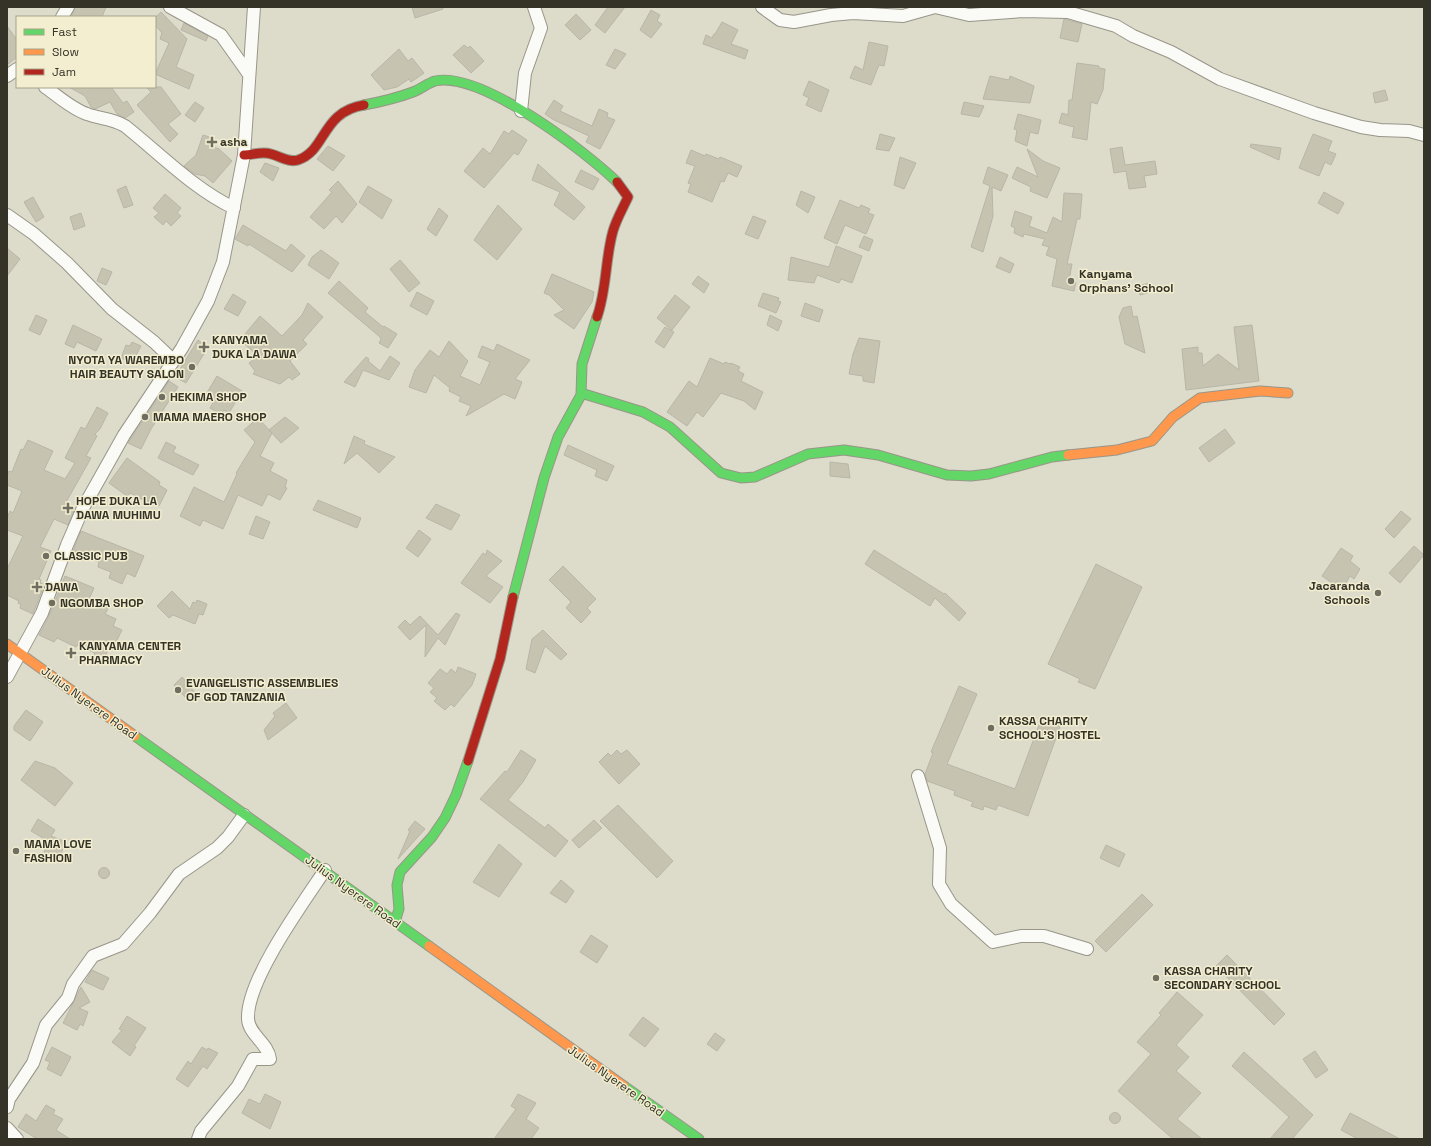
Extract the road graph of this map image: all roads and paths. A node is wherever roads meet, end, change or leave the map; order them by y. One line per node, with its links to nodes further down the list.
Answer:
1 (68, 7): 6 (street)
2 (170, 7): 7 (street)
3 (254, 7): 7 (street)
4 (534, 7): 9 (street)
5 (762, 7): 10 (street)
6 (63, 16)
7 (248, 73): 11 (street)
8 (46, 88): 12 (street)
9 (521, 110): 11 (main road); 15 (main road)
10 (1424, 135)
11 (244, 155): 12 (street)
12 (234, 208): 14 (street)
13 (7, 215): 14 (street)
14 (173, 360): 18 (street)
15 (581, 393): 16 (main road); 23 (main road)
16 (1288, 393)
17 (7, 644): 18 (main road, Julius Nyerere Road)
18 (20, 653): 19 (street); 21 (main road, Julius Nyerere Road)
19 (7, 677)
20 (918, 776): 24 (street)
21 (244, 815): 22 (main road, Julius Nyerere Road); 25 (street)
22 (325, 870): 23 (main road, Julius Nyerere Road); 28 (street)
23 (395, 922): 29 (main road, Julius Nyerere Road)
24 (1087, 949)
25 (7, 1107)
26 (7, 1128): 27 (street)
27 (17, 1139)
28 (198, 1139)
29 (699, 1139)

